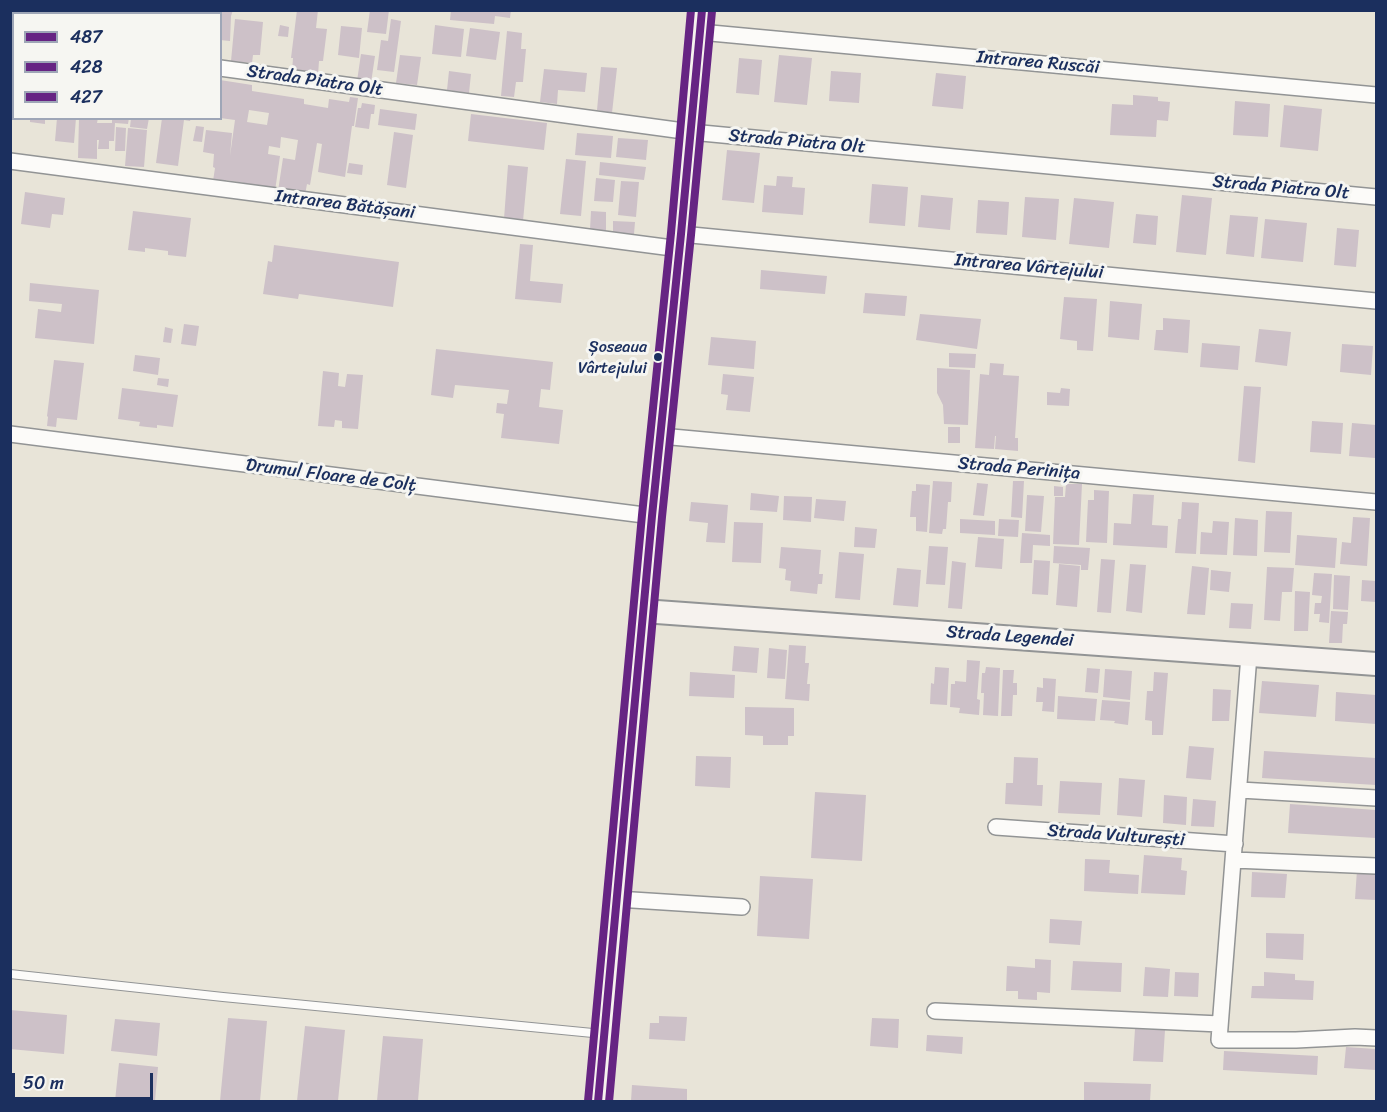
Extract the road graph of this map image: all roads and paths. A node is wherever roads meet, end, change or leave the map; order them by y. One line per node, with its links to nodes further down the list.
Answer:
1 (701, 21): 3 (street, Intrarea Ruscăi); 4 (main road)
2 (222, 68): 4 (street, Strada Piatra Olt)
3 (1377, 94)
4 (691, 132): 6 (street, Strada Piatra Olt); 7 (main road)
5 (10, 161): 7 (street, Intrarea Bătășani)
6 (1377, 197)
7 (681, 242): 8 (street, Intrarea Vârtejului); 10 (main road)
8 (1377, 301)
9 (10, 434): 12 (street, Drumul Floare de Colț)
10 (661, 436): 11 (street, Strada Perinița); 12 (main road)
11 (1377, 502)
12 (652, 516): 13 (main road)
13 (643, 611): 14 (main road, Strada Legendei); 22 (main road)
14 (1249, 655): 15 (main road, Strada Legendei); 16 (street)
15 (1377, 664)
16 (1240, 790): 17 (street); 19 (street)
17 (1377, 798)
18 (996, 827): 19 (street, Strada Vulturești)
19 (1235, 844): 20 (street)
20 (1234, 860): 21 (street); 26 (street)
21 (1377, 866)
22 (616, 899): 23 (street); 27 (main road)
23 (742, 907)
24 (10, 974): 27 (lane)
25 (935, 1011): 26 (street)
26 (1220, 1032): 28 (street)
27 (604, 1034): 29 (main road)
28 (1377, 1038)
29 (598, 1101)

